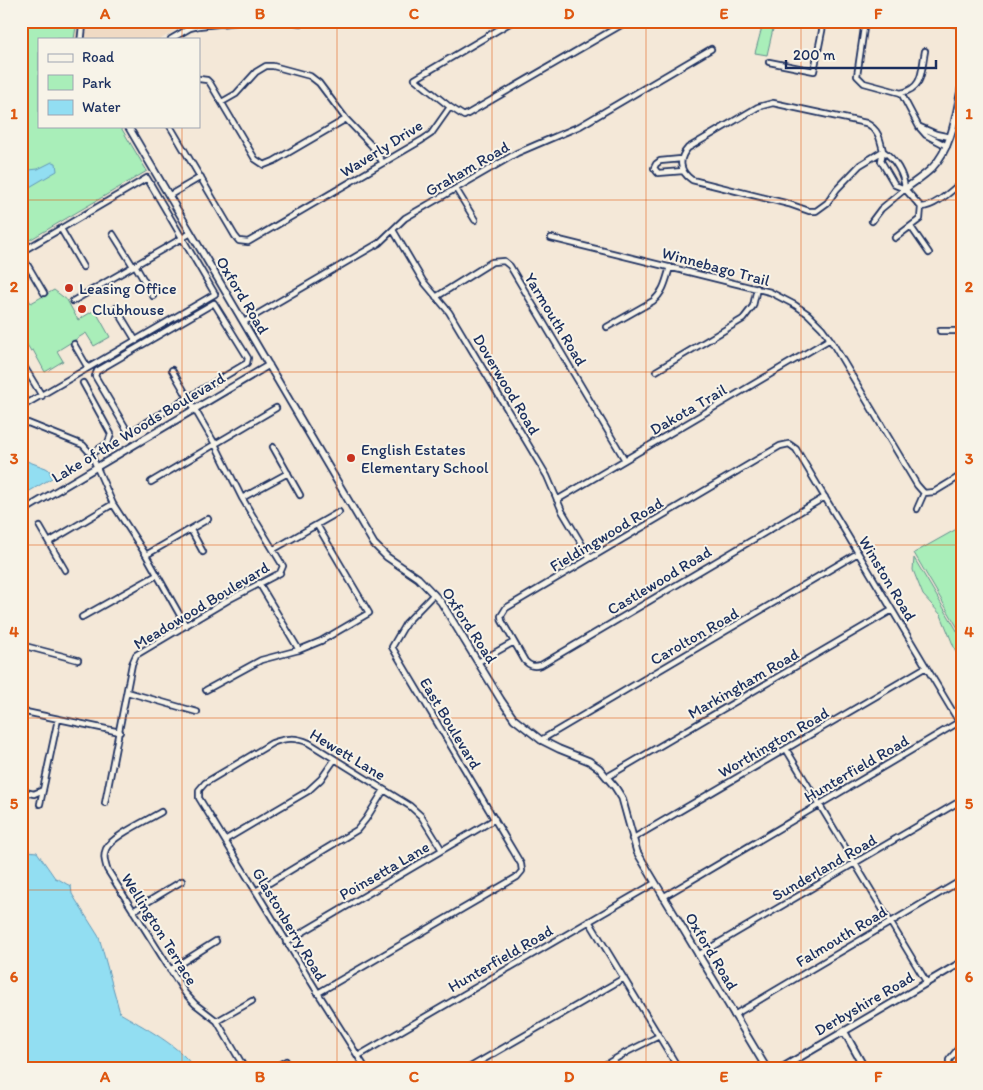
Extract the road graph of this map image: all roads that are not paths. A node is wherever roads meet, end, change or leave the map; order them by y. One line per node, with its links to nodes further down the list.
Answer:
1 (83, 21): 12 (street)
2 (248, 21): 10 (street)
3 (290, 21): 4 (street)
4 (308, 21)
5 (513, 21): 21 (street)
6 (628, 21): 21 (street)
7 (824, 21): 16 (street)
8 (865, 21): 19 (street)
9 (942, 21): 11 (street)
10 (210, 23): 13 (street)
11 (962, 25)
12 (81, 38)
13 (173, 38)
14 (711, 49): 36 (street, Graham Road)
15 (925, 51): 19 (street)
16 (769, 62)
17 (200, 79): 20 (street)
18 (962, 85): 26 (street)
19 (901, 92): 23 (street)
20 (222, 102): 22 (street); 22 (street)
21 (450, 107): 30 (street, Waverly Drive)
22 (346, 119): 30 (street)
23 (919, 127): 26 (street); 27 (street)
24 (129, 128): 32 (street, Oxford Road)
25 (171, 128): 34 (street)
26 (950, 136): 27 (street)
27 (947, 146): 37 (street)
28 (883, 150): 29 (street); 31 (street); 37 (street); 37 (street)
29 (680, 159): 31 (street); 31 (street)
30 (383, 163): 34 (street, Waverly Drive)
31 (683, 170)
32 (156, 173): 33 (street); 38 (street, Oxford Road)
33 (147, 178): 43 (street); 47 (street)
34 (201, 178): 38 (street)
35 (962, 182): 39 (street)
36 (456, 189): 40 (street); 44 (street, Graham Road)
37 (905, 189): 39 (street); 41 (street)
38 (170, 196): 45 (street, Oxford Road)
39 (921, 207): 42 (street)
40 (475, 220)
41 (872, 220)
42 (911, 227): 49 (street); 51 (street)
43 (60, 229): 50 (street); 53 (street)
44 (393, 230): 60 (street, Doverwood Road); 63 (street, Graham Road)
45 (191, 233): 47 (street); 56 (street, Oxford Road)
46 (114, 234): 52 (street)
47 (181, 238): 52 (street); 58 (street)
48 (551, 238): 54 (street, Winnebago Trail)
49 (895, 238)
50 (21, 253): 57 (street)
51 (928, 254)
52 (134, 266): 59 (street); 61 (street)
53 (83, 267)
54 (670, 267): 55 (street, Winnebago Trail); 64 (street)
55 (757, 288): 67 (street, Winnebago Trail); 74 (street)
56 (224, 289): 58 (street); 63 (street, Oxford Road)
57 (44, 293)
58 (215, 294): 68 (street)
59 (153, 296)
60 (436, 297): 86 (street, Yarmouth Road); 95 (street, Doverwood Road)
61 (73, 301)
62 (116, 308): 68 (street)
63 (244, 322): 71 (street, Oxford Road)
64 (607, 327)
65 (940, 331): 66 (street)
66 (962, 331)
67 (830, 339): 86 (street, Dakota Trail); 91 (street, Winnebago Trail)
68 (136, 341): 72 (street)
69 (74, 344): 72 (street)
70 (22, 363): 76 (street)
71 (269, 365): 80 (street, Lake of the Woods Boulevard); 113 (street, Oxford Road)
72 (88, 368): 76 (street)
73 (172, 370): 77 (street, Meadowood Boulevard)
74 (656, 371)
75 (83, 383): 85 (street)
76 (42, 396): 78 (street)
77 (189, 398): 77 (street); 80 (street, Meadowood Boulevard)
78 (21, 407)
79 (276, 408): 82 (street)
80 (194, 409): 82 (street, Meadowood Boulevard); 87 (street, Lake of the Woods Boulevard)
81 (21, 424): 85 (street)
82 (215, 444): 90 (street); 94 (street, Meadowood Boulevard)
83 (789, 444): 93 (street, Winston Road); 109 (street, Fieldingwood Road)
84 (273, 447): 88 (street)
85 (91, 454): 87 (street)
86 (625, 460): 95 (street, Dakota Trail)
87 (98, 467): 96 (street); 98 (street, Lake of the Woods Boulevard)
88 (288, 473): 92 (street); 94 (street)
89 (962, 475): 91 (street)
90 (151, 482)
91 (924, 493): 97 (street)
92 (300, 495)
93 (825, 497): 107 (street, Winston Road); 119 (street, Castlewood Road)
94 (242, 498): 105 (street, Meadowood Boulevard)
95 (557, 500): 109 (street, Doverwood Road)
96 (113, 504): 104 (street); 108 (street)
97 (917, 509)
98 (21, 512)
99 (339, 512): 101 (street)
100 (208, 519): 103 (street)
101 (317, 525): 105 (street); 121 (street)
102 (40, 527): 104 (street)
103 (191, 530): 106 (street); 108 (street)
104 (49, 542): 110 (street)
105 (274, 549): 112 (street, Meadowood Boulevard)
106 (203, 552)
107 (858, 553): 114 (street, Winston Road); 132 (street, Carolton Road)
108 (146, 555): 111 (street)
109 (590, 558): 119 (street, Fieldingwood Road)
110 (65, 570)
111 (157, 575): 116 (street); 118 (street)
112 (259, 583): 118 (street, Meadowood Boulevard); 121 (street)
113 (434, 594): 123 (street, Oxford Road); 145 (street, East Boulevard)
114 (892, 610): 124 (street, Winston Road); 135 (street, Markingham Road)
115 (21, 615): 117 (street)
116 (82, 617)
117 (21, 621)
118 (186, 626): 126 (street, Meadowood Boulevard)
119 (514, 642): 123 (street)
120 (21, 645): 122 (street)
121 (298, 650): 125 (street)
122 (78, 660)
123 (478, 662): 132 (street, Oxford Road)
124 (926, 667): 130 (street, Winston Road); 133 (street, Worthington Road)
125 (206, 690)
126 (127, 692): 128 (street); 131 (street, Meadowood Boulevard)
127 (21, 711): 129 (street)
128 (197, 712)
129 (58, 719): 131 (street); 136 (street)
130 (960, 725): 143 (street, Hunterfield Road)
131 (120, 732): 141 (street, Meadowood Boulevard)
132 (541, 740): 135 (street, Oxford Road)
133 (786, 749): 143 (street); 146 (street, Worthington Road)
134 (335, 759): 137 (street, Hewett Lane); 138 (street, Hewett Lane); 147 (street)
135 (607, 777): 146 (street, Oxford Road)
136 (43, 790): 139 (street); 142 (street)
137 (199, 790): 147 (street, Glastonberry Road)
138 (384, 790): 148 (street, Hewett Lane); 153 (street)
139 (21, 791)
140 (962, 800): 149 (street, Sunderland Road)
141 (105, 803)
142 (40, 804)
143 (819, 804): 149 (street); 154 (street, Hunterfield Road)
144 (162, 812): 155 (street, Wellington Terrace)
145 (495, 819): 148 (street, Poinsetta Lane); 165 (street, East Boulevard)
146 (632, 839): 152 (street, Oxford Road)
147 (225, 840): 153 (street, Glastonberry Road)
148 (442, 850): 159 (street, Poinsetta Lane)
149 (854, 863): 157 (street); 160 (street, Sunderland Road)
150 (962, 880): 157 (street, Falmouth Road)
151 (182, 881): 155 (street)
152 (655, 883): 154 (street, Oxford Road); 156 (street, Hunterfield Road)
153 (256, 891): 159 (street, Glastonberry Road)
154 (663, 897): 160 (street, Oxford Road)
155 (133, 911): 162 (street, Wellington Terrace)
156 (589, 921): 163 (street); 172 (street, Hunterfield Road)
157 (890, 922): 164 (street); 167 (street, Falmouth Road)
158 (216, 941): 162 (street)
159 (286, 942): 165 (street, Glastonberry Road)
160 (698, 955): 167 (street, Oxford Road)
161 (962, 962): 164 (street, Derbyshire Road)
162 (170, 970): 168 (street, Wellington Terrace)
163 (624, 978): 170 (street); 177 (street)
164 (927, 983): 169 (street, Derbyshire Road)
165 (318, 994): 172 (street, Glastonberry Road)
166 (252, 1001): 168 (street)
167 (734, 1015): 180 (street, Oxford Road)
168 (217, 1021): 174 (street, Wellington Terrace)
169 (844, 1031): 181 (street, Derbyshire Road); 182 (street)
170 (659, 1036): 178 (street); 179 (street)
171 (962, 1044): 183 (street)
172 (358, 1056): 176 (street, Glastonberry Road)
173 (286, 1061): 175 (street)
174 (245, 1069)
175 (272, 1069)
176 (366, 1069)
177 (467, 1069)
178 (599, 1069)
179 (679, 1069)
180 (767, 1069)
181 (780, 1069)
182 (865, 1069)
183 (949, 1069)

